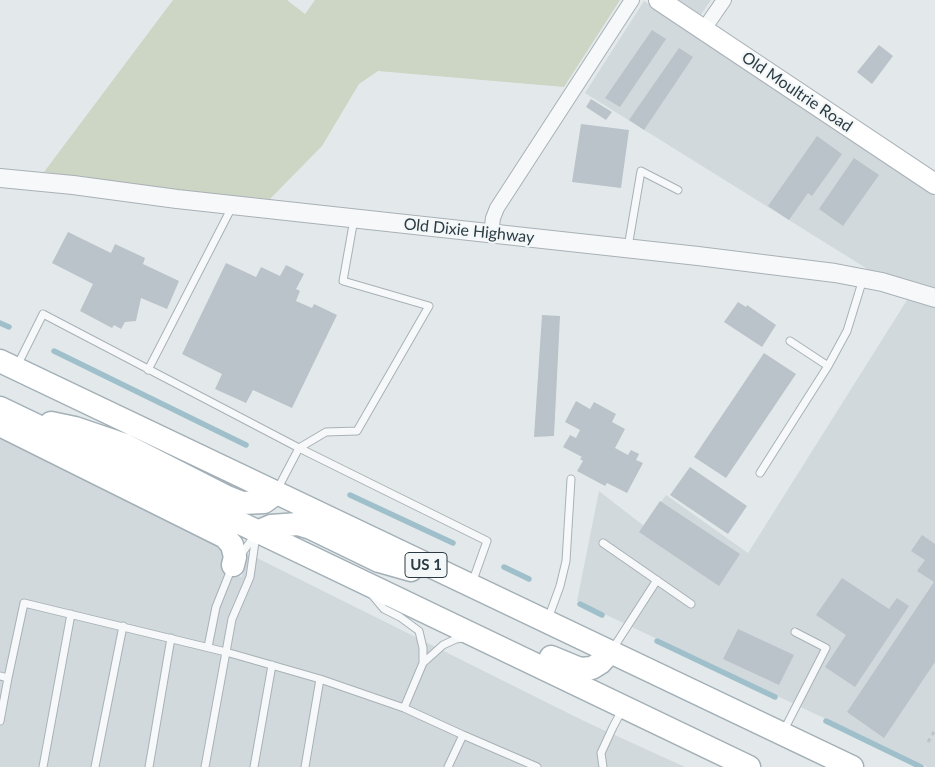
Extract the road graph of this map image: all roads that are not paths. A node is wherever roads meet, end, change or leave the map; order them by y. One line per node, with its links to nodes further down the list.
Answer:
1 (632, 0): 10 (street)
2 (659, 0): 4 (main road, Old Moultrie Road)
3 (724, 0): 4 (street)
4 (704, 30): 6 (main road, Old Moultrie Road)
5 (0, 178): 8 (street, Old Dixie Highway)
6 (935, 184)
7 (678, 190): 11 (lane)
8 (233, 205): 9 (street, Old Dixie Highway); 17 (lane)
9 (354, 219): 10 (street, Old Dixie Highway); 19 (lane)
10 (491, 234): 11 (street, Old Dixie Highway)
11 (627, 249): 12 (street, Old Dixie Highway)
12 (863, 279): 13 (street, Old Dixie Highway); 16 (lane)
13 (935, 298)
14 (790, 341): 16 (lane)
15 (8, 365): 17 (lane); 22 (main road, US 1)
16 (828, 366): 20 (lane)
17 (148, 370): 19 (lane)
18 (5, 416): 22 (main road); 23 (main road, US 1); 25 (main road)
19 (299, 448): 22 (lane); 28 (lane)
20 (760, 473)
21 (571, 479): 32 (lane)
22 (275, 494): 23 (street); 28 (main road, US 1)
23 (257, 532): 25 (lane); 27 (main road, US 1); 32 (main road); 38 (lane)
24 (603, 543): 26 (lane)
25 (233, 565): 37 (lane)
26 (657, 580): 30 (lane); 39 (lane)
27 (361, 581): 29 (main road, US 1); 40 (lane)
28 (471, 586): 32 (main road, US 1)
29 (386, 591): 35 (main road, US 1); 39 (main road)
30 (691, 604)
31 (71, 614): 33 (lane); 42 (lane); 50 (lane)
32 (543, 620): 39 (main road, US 1)
33 (122, 626): 36 (lane); 51 (lane)
34 (795, 632): 48 (lane)
35 (477, 636): 40 (lane); 44 (main road, US 1)
36 (171, 638): 37 (lane); 52 (lane)
37 (208, 647): 38 (lane)
38 (226, 652): 41 (lane); 53 (lane)
39 (610, 652): 48 (main road, US 1)
40 (423, 663): 45 (lane)
41 (272, 665): 43 (lane); 54 (lane)
42 (4, 677): 46 (lane)
43 (320, 679): 45 (lane); 55 (lane)
44 (624, 707): 49 (main road, US 1); 58 (lane)
45 (404, 708): 47 (lane)
46 (0, 721)
47 (463, 734): 56 (lane); 57 (lane)
48 (782, 734): 60 (main road, US 1)
49 (726, 762): 59 (main road, US 1)
50 (43, 767)
51 (95, 767)
52 (149, 767)
53 (205, 767)
54 (254, 767)
55 (305, 767)
56 (448, 767)
57 (537, 767)
58 (603, 767)
59 (749, 767)
60 (852, 767)

